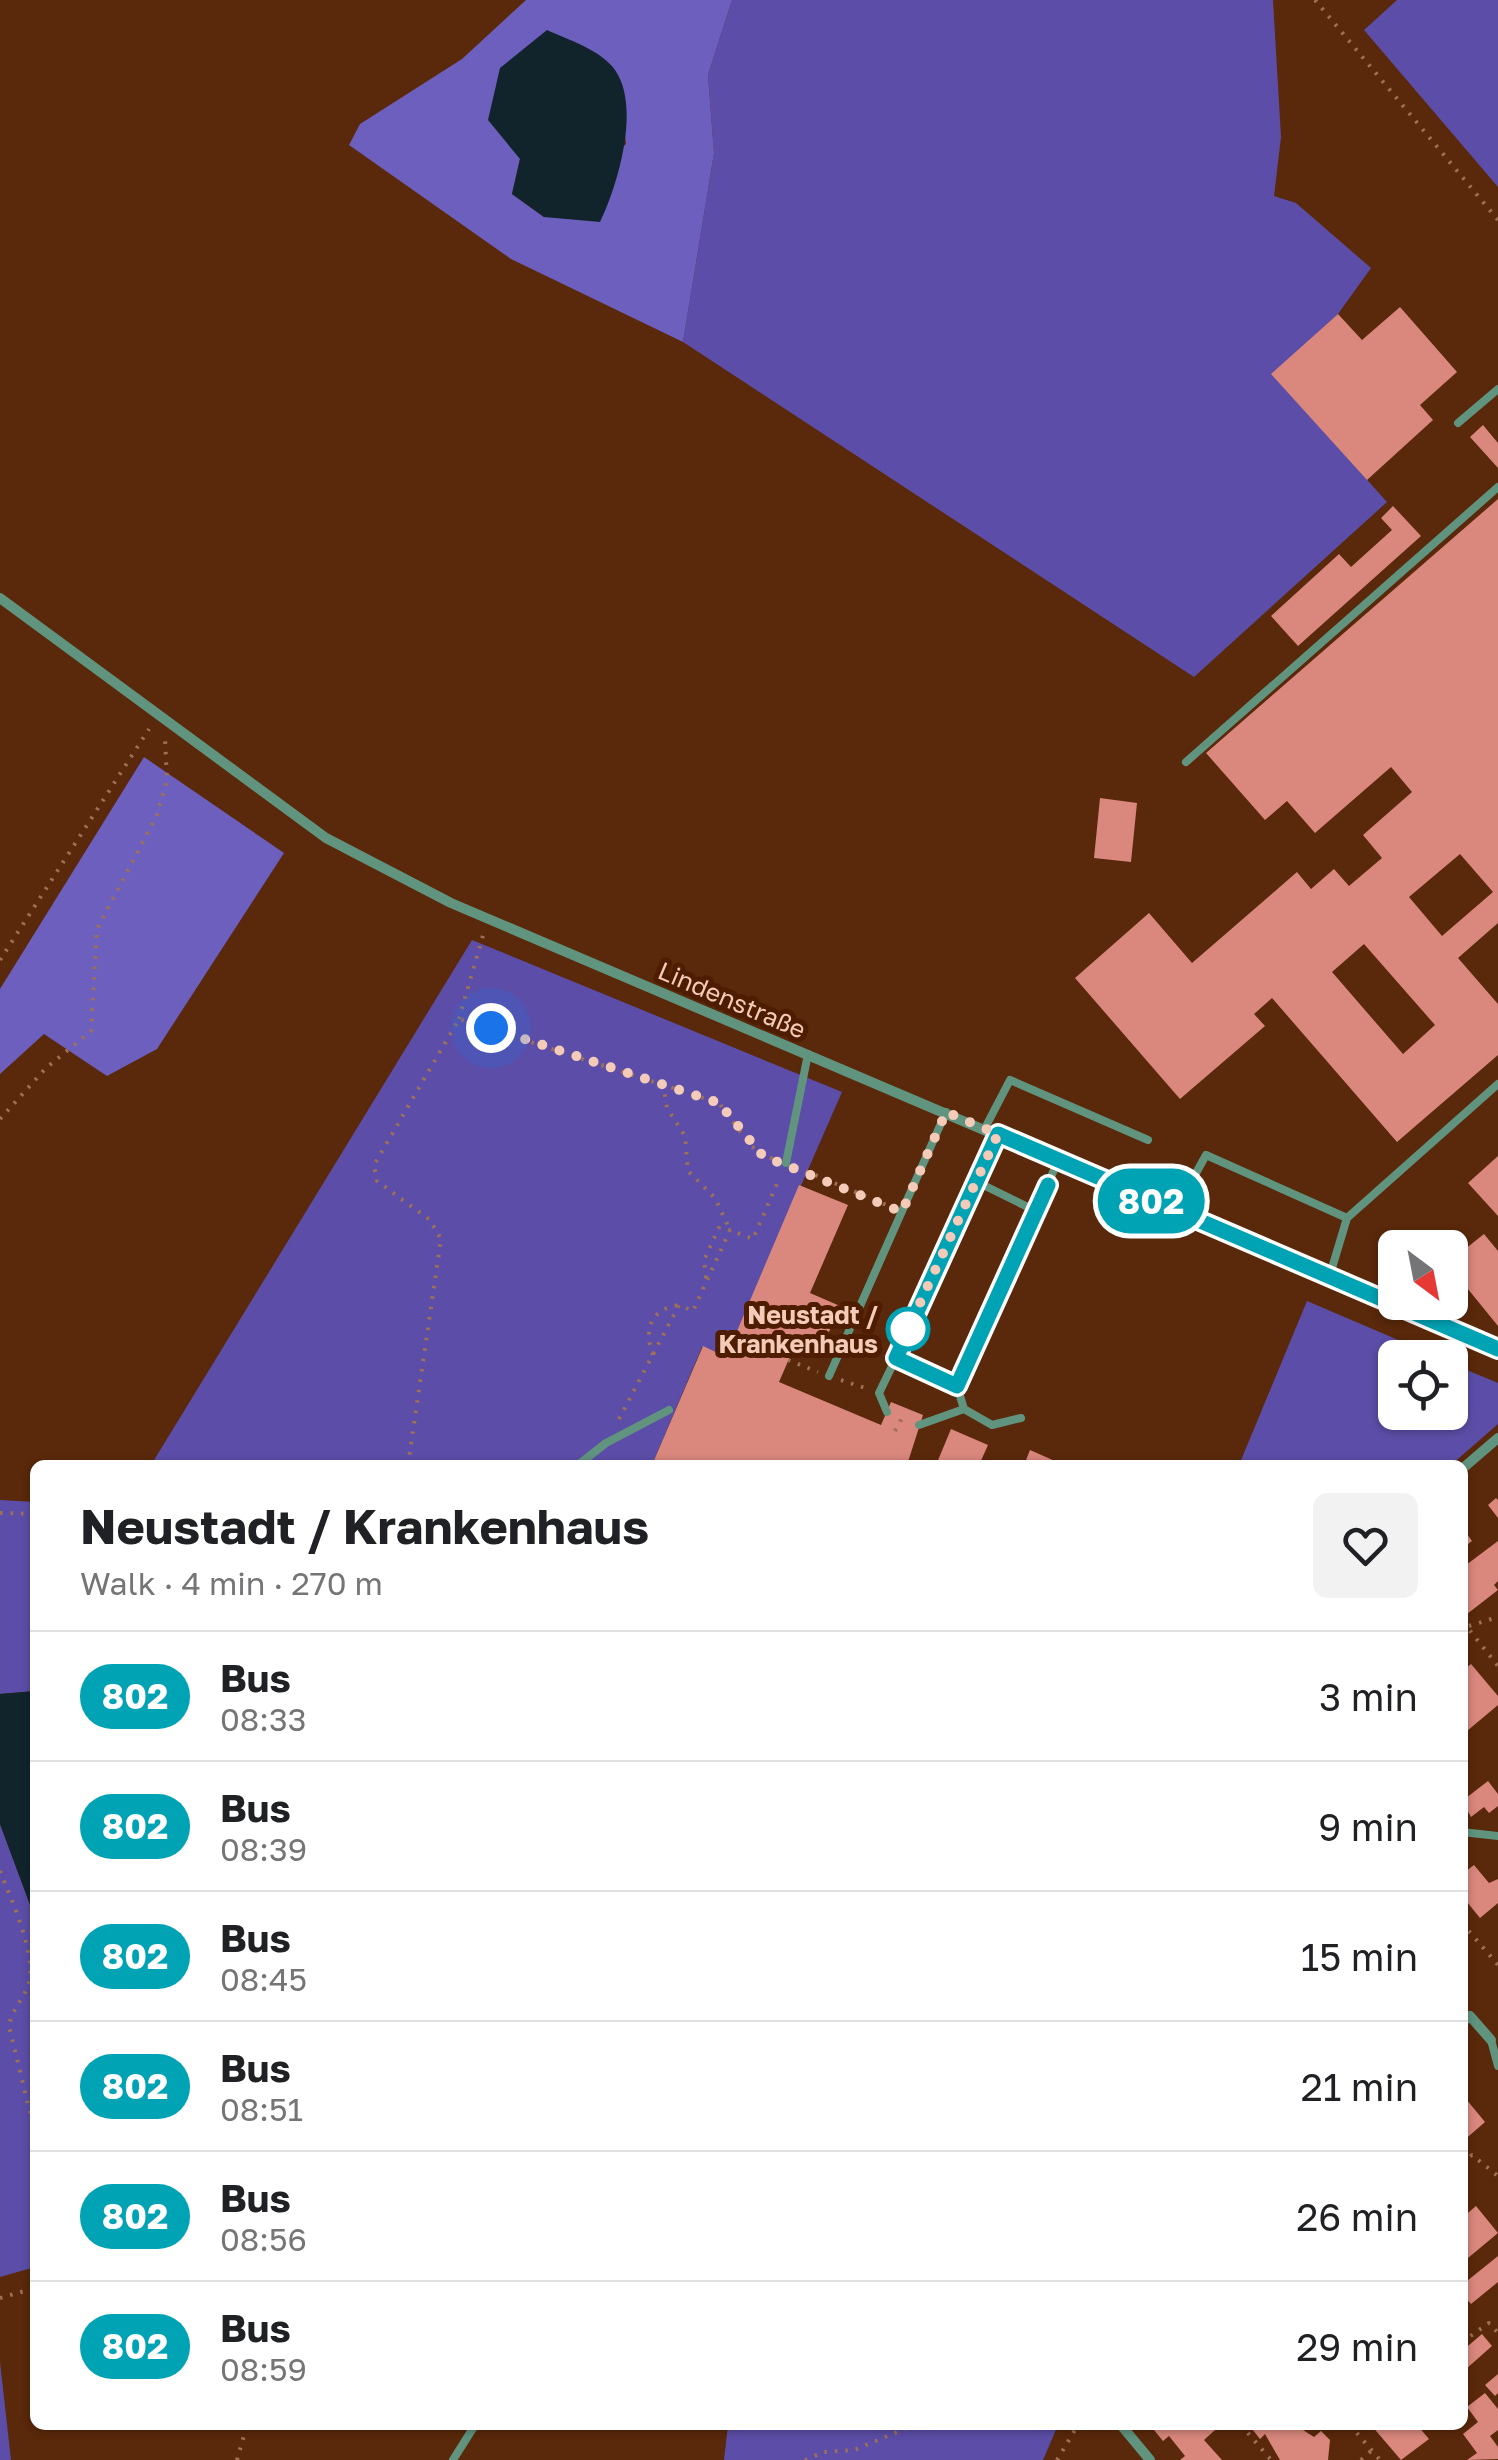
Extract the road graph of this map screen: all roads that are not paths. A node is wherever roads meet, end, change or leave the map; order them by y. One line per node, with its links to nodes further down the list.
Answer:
1 (1498, 389): 2 (lane)
2 (1458, 424)
3 (1498, 488): 5 (lane)
4 (0, 598): 6 (street, Lindenstraße)
5 (1186, 762)
6 (808, 1054): 8 (street, Lindenstraße); 13 (lane)
7 (1498, 1084): 17 (lane)
8 (946, 1112): 9 (street, Lindenstraße); 21 (lane)
9 (985, 1128): 10 (street, Lindenstraße); 11 (lane)
10 (998, 1134): 12 (street, Lindenstraße); 14 (lane)
11 (1148, 1140)
12 (1058, 1161): 15 (lane); 16 (street, Lindenstraße)
13 (786, 1163)
14 (976, 1182): 15 (lane); 20 (lane)
15 (1036, 1210): 22 (lane)
16 (1174, 1211): 17 (lane); 18 (street, Lindenstraße)
17 (1348, 1218): 18 (lane)
18 (1328, 1278): 19 (street, Lindenstraße)
19 (1498, 1349)
20 (896, 1358): 22 (lane); 25 (lane)
21 (829, 1376)
22 (957, 1386): 23 (lane)
23 (964, 1409): 26 (lane); 27 (lane)
24 (669, 1410): 29 (lane)
25 (887, 1412)
26 (1022, 1418)
27 (919, 1425)
28 (1498, 1438): 30 (street)
29 (584, 1460)
30 (1468, 1464)
31 (1468, 1833): 32 (lane)
32 (1498, 1836)
33 (1468, 2018): 34 (street)
34 (1491, 2040): 35 (lane)
35 (1498, 2066)
36 (472, 2430): 38 (lane)
37 (1125, 2430): 39 (street)
38 (453, 2460)
39 (1150, 2460)

